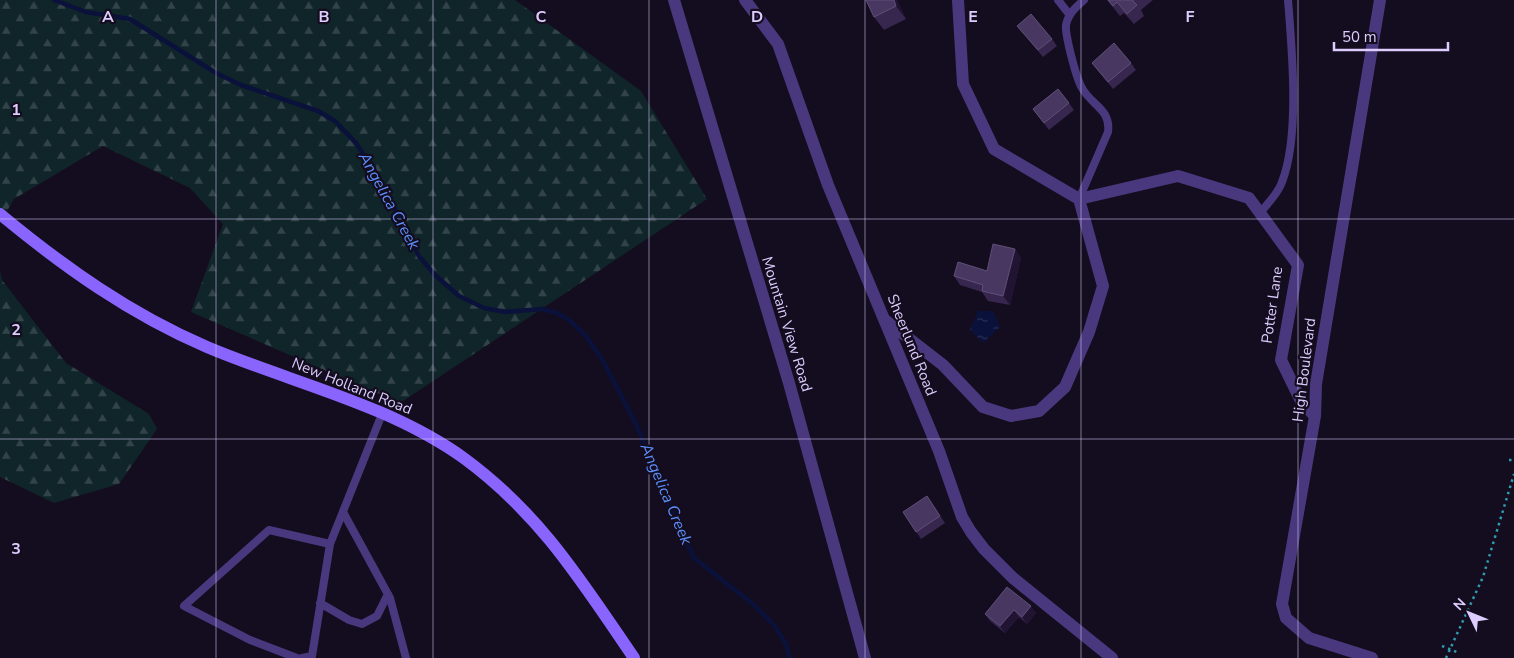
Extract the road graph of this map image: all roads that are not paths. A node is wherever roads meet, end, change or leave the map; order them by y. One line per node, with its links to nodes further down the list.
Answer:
1 (674, 0): 23 (street, Mountain View Road)
2 (746, 0): 12 (street, Sheerlund Road)
3 (958, 0): 9 (street)
4 (1058, 0): 8 (lane)
5 (1084, 0): 8 (lane)
6 (1288, 0): 10 (lane)
7 (1380, 0): 14 (street, High Boulevard)
8 (1070, 14): 9 (lane)
9 (1079, 199): 10 (street, Potter Lane); 12 (street)
10 (1260, 213): 14 (street, Potter Lane)
11 (0, 214): 13 (main road, New Holland Road)
12 (885, 320): 24 (street, Sheerlund Road)
13 (382, 414): 15 (lane); 22 (main road, New Holland Road)
14 (1315, 416): 25 (street, High Boulevard)
15 (343, 512): 16 (lane); 17 (lane)
16 (330, 544): 18 (lane); 19 (lane)
17 (388, 594): 18 (lane); 21 (lane)
18 (320, 603): 20 (lane)
19 (297, 658)
20 (302, 658)
21 (406, 658)
22 (634, 658)
23 (865, 658)
24 (1112, 658)
25 (1372, 658)

